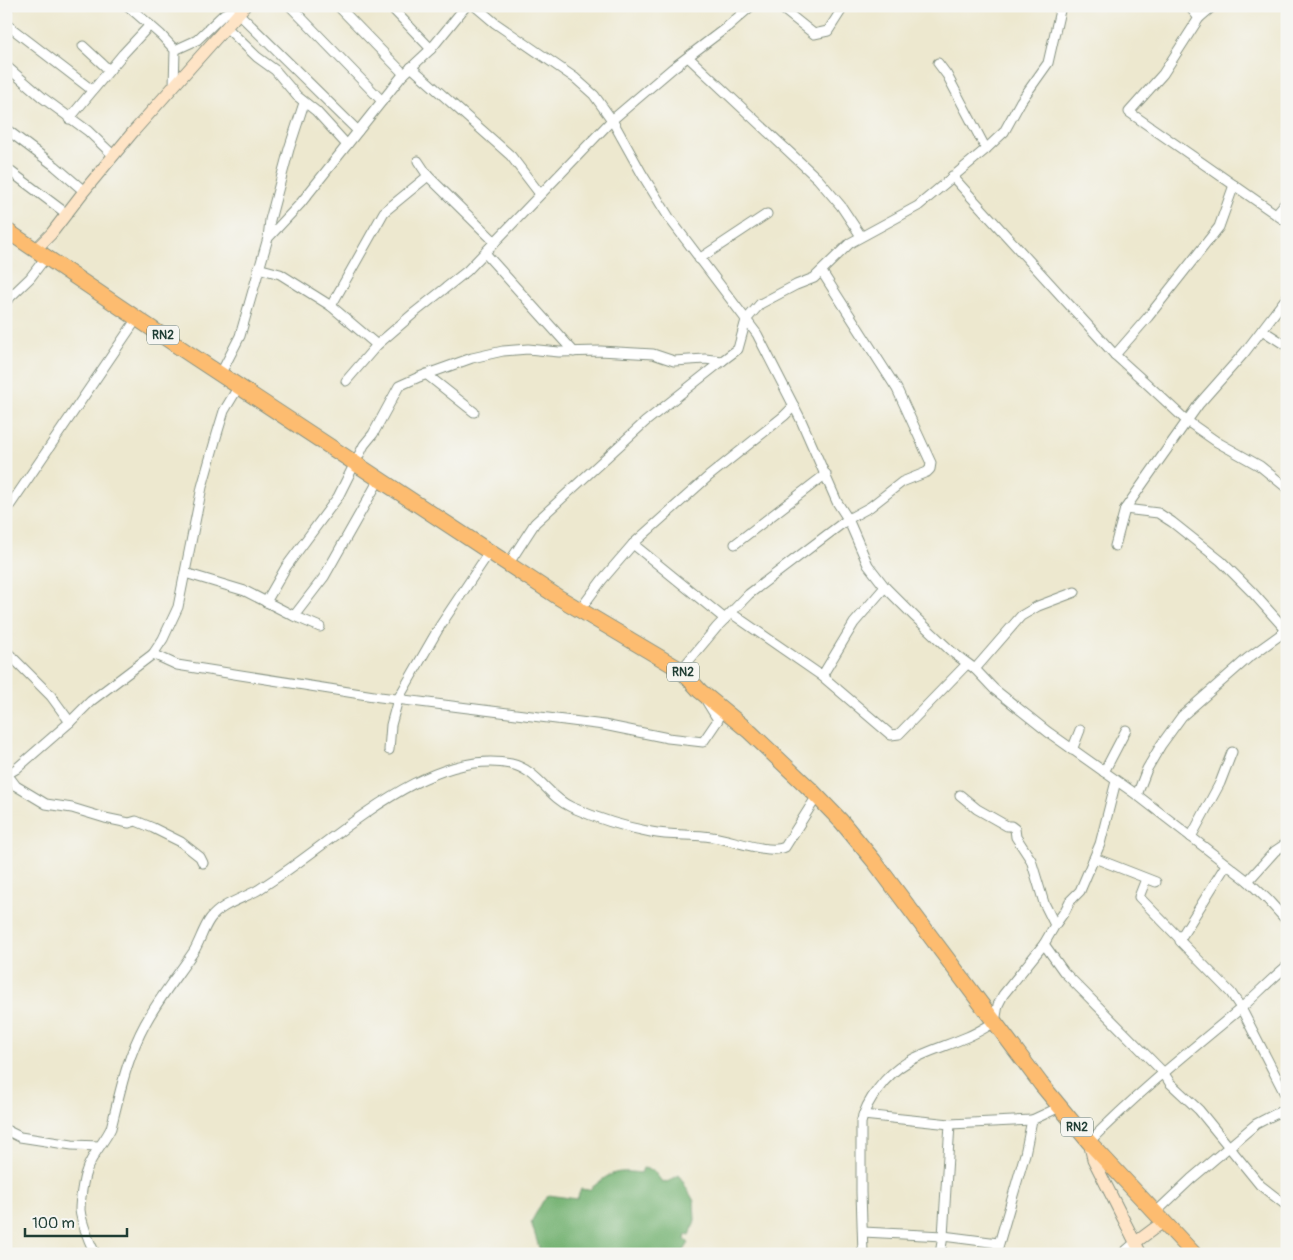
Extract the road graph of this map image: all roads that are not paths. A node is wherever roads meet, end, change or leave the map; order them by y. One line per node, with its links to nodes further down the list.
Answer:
1 (9, 6): 15 (street)
2 (128, 6): 18 (street)
3 (290, 6): 31 (street)
4 (338, 6): 28 (street)
5 (390, 6): 21 (street)
6 (466, 6): 21 (street)
7 (475, 6): 34 (street)
8 (751, 6): 23 (street)
9 (779, 6): 10 (street)
10 (844, 6)
11 (1061, 6): 38 (street)
12 (1189, 6): 16 (street)
13 (1212, 6): 16 (street)
14 (240, 9): 19 (street); 22 (street); 36 (street)
15 (6, 10)
16 (1200, 18): 44 (street)
17 (6, 24): 30 (street)
18 (150, 25): 22 (street); 27 (street)
19 (226, 27): 29 (street); 32 (street)
20 (82, 46): 27 (street)
21 (431, 49): 26 (street)
22 (175, 50): 29 (street)
23 (688, 56): 34 (street); 53 (street)
24 (938, 64): 38 (street)
25 (6, 66): 33 (street)
26 (411, 67): 28 (street); 46 (street)
27 (110, 70): 30 (street)
28 (404, 74): 31 (street)
29 (174, 86): 39 (street)
30 (92, 90): 33 (street)
31 (382, 101): 36 (street)
32 (304, 103): 37 (street); 54 (street)
33 (69, 119): 39 (street)
34 (612, 120): 46 (street); 58 (street)
35 (6, 130): 45 (street)
36 (358, 131): 37 (street)
37 (347, 145): 54 (street)
38 (986, 149): 43 (street)
39 (114, 156): 45 (street)
40 (418, 161): 42 (street)
41 (6, 168): 48 (street)
42 (428, 176): 55 (street); 63 (street)
43 (952, 176): 53 (street); 70 (street)
44 (1234, 185): 50 (street); 70 (street)
45 (84, 191): 48 (street)
46 (540, 194): 55 (street)
47 (1287, 201): 50 (street)
48 (67, 214): 56 (street)
49 (767, 214): 58 (street)
50 (1276, 214): 51 (street)
51 (1287, 222)
52 (6, 230): 56 (highway, RN2)
53 (861, 236): 60 (street)
54 (268, 238): 59 (street)
55 (495, 242): 57 (street)
56 (41, 253): 62 (street); 64 (highway, RN2)
57 (485, 253): 67 (street); 69 (street)
58 (699, 259): 65 (street)
59 (258, 268): 63 (street); 72 (street)
60 (822, 272): 65 (street); 85 (street)
61 (1287, 297): 66 (street)
62 (6, 301)
63 (332, 306): 67 (street)
64 (138, 318): 72 (highway, RN2); 84 (street)
65 (746, 320): 71 (street); 76 (street)
66 (1262, 330): 68 (street); 78 (street)
67 (377, 345): 74 (street)
68 (1287, 346)
69 (574, 352): 71 (street); 73 (street)
70 (1115, 356): 78 (street)
71 (722, 361): 90 (street)
72 (220, 373): 75 (highway, RN2)
73 (426, 374): 77 (street); 79 (street)
74 (346, 381)
75 (239, 386): 79 (highway, RN2); 91 (street)
76 (794, 406): 80 (street); 86 (street)
77 (474, 412)
78 (1187, 421): 82 (street); 83 (street)
79 (355, 462): 81 (highway, RN2); 94 (street)
80 (826, 474): 85 (street); 87 (street)
81 (380, 478): 89 (highway, RN2); 96 (street)
82 (1287, 488)
83 (1125, 509): 88 (street); 99 (street)
84 (6, 511)
85 (848, 519): 92 (street); 97 (street)
86 (633, 544): 95 (street); 97 (street)
87 (735, 544)
88 (1115, 546)
89 (490, 551): 90 (highway, RN2); 106 (street)
90 (509, 564): 95 (highway, RN2)
91 (185, 573): 94 (street); 101 (street)
92 (885, 587): 102 (street); 104 (street)
93 (1075, 592): 102 (street)
94 (266, 602): 96 (street)
95 (580, 611): 103 (highway, RN2)
96 (294, 616): 98 (street)
97 (728, 616): 103 (street); 104 (street)
98 (320, 627)
99 (1286, 630): 117 (street)
100 (6, 651): 107 (street)
101 (153, 654): 106 (street); 107 (street)
102 (971, 666): 104 (street); 111 (street)
103 (681, 670): 105 (highway, RN2)
104 (822, 676)
105 (700, 691): 106 (street); 118 (highway, RN2)
106 (398, 699): 110 (street)
107 (70, 722): 114 (street)
108 (1080, 730): 111 (street)
109 (1126, 730): 113 (street)
110 (389, 750)
111 (1072, 750): 113 (street)
112 (1232, 752): 119 (street)
113 (1104, 772): 115 (street)
114 (7, 775): 122 (street)
115 (1116, 782): 117 (street); 121 (street)
116 (960, 795): 128 (street)
117 (1136, 795): 119 (street)
118 (817, 796): 133 (highway, RN2); 143 (street)
119 (1191, 838): 123 (street)
120 (1287, 843): 125 (street)
121 (1094, 860): 124 (street); 128 (street)
122 (203, 863)
123 (1226, 865): 125 (street); 129 (street)
124 (1146, 879): 126 (street); 129 (street)
125 (1248, 881): 127 (street)
126 (1156, 882)
127 (1287, 921)
128 (1055, 925): 130 (street)
129 (1180, 939): 132 (street)
130 (1044, 944): 133 (street); 134 (street)
131 (1287, 966): 132 (street)
132 (1241, 1008): 134 (street); 135 (street)
133 (995, 1022): 136 (highway, RN2); 138 (street)
134 (1163, 1072): 142 (street); 144 (street)
135 (1287, 1098)
136 (1060, 1107): 139 (street); 142 (highway, RN2)
137 (1287, 1108): 144 (street)
138 (863, 1115): 140 (street); 147 (street)
139 (1032, 1120): 140 (street); 149 (street)
140 (950, 1124): 148 (street)
141 (6, 1130): 143 (street)
142 (1089, 1142): 146 (highway, RN2); 150 (street)
143 (99, 1146): 151 (street)
144 (1229, 1148): 145 (street); 146 (street)
145 (1287, 1206)
146 (1159, 1218): 150 (street); 157 (highway, RN2)
147 (863, 1232): 148 (street); 152 (street)
148 (943, 1236): 149 (street); 153 (street)
149 (998, 1242): 154 (street)
150 (1136, 1242): 155 (street); 156 (street)
151 (96, 1254)
152 (863, 1254)
153 (940, 1254)
154 (996, 1254)
155 (1122, 1254)
156 (1141, 1254)
157 (1194, 1254)

